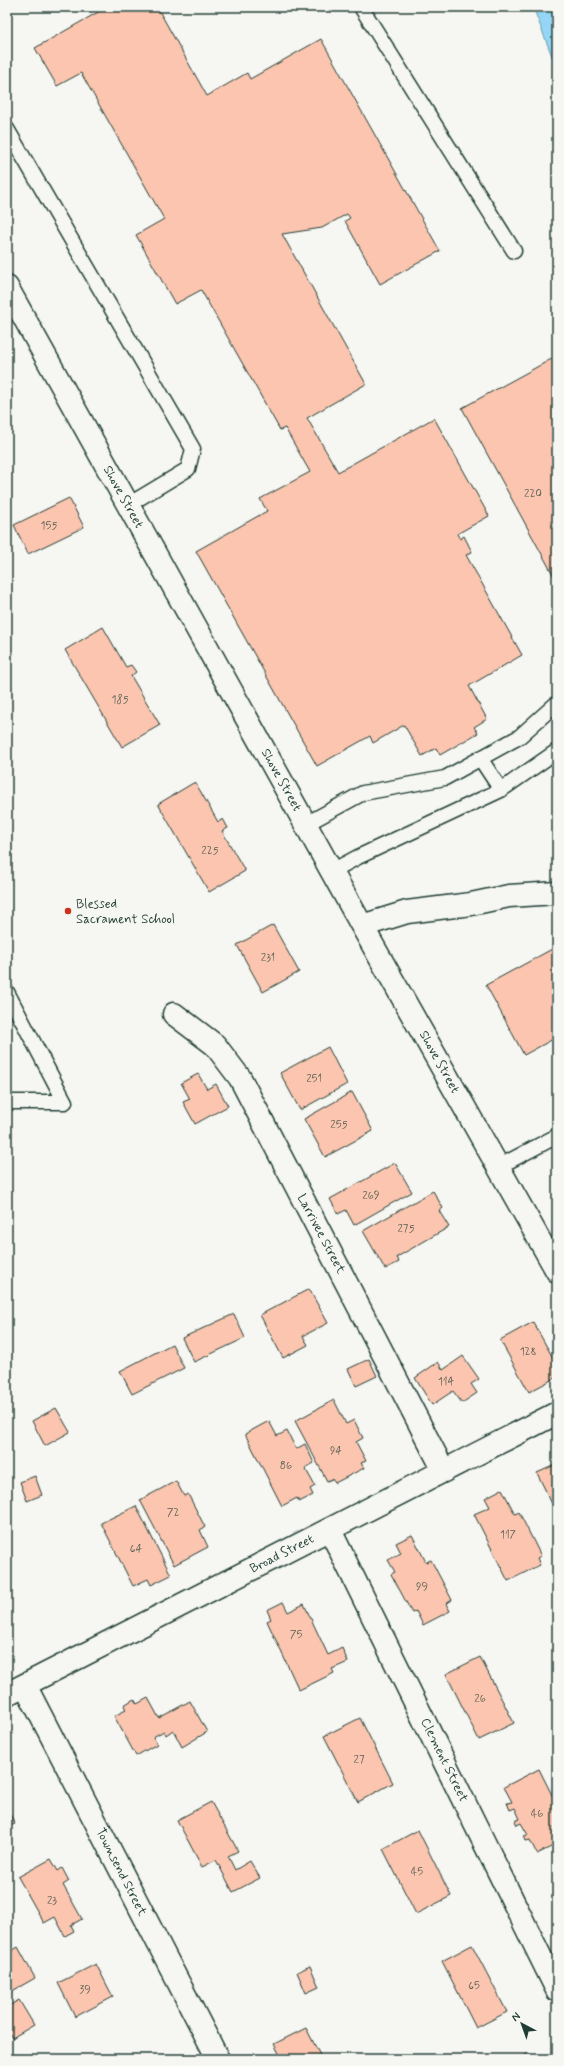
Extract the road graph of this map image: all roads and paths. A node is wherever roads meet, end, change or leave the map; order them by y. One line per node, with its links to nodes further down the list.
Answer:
1 (361, 7): 3 (lane)
2 (7, 129): 5 (lane)
3 (514, 251)
4 (7, 287): 5 (street, Shove Street)
5 (128, 505): 10 (street, Shove Street)
6 (557, 703): 8 (lane)
7 (557, 751): 9 (lane)
8 (480, 758): 9 (lane); 10 (lane)
9 (501, 790): 11 (lane)
10 (306, 824): 11 (street, Shove Street)
11 (332, 872): 13 (street, Shove Street)
12 (557, 893): 13 (street)
13 (362, 926): 18 (street, Shove Street)
14 (7, 992): 16 (lane)
15 (174, 1014): 21 (street, Larrivee Street)
16 (7, 1102)
17 (557, 1136): 18 (lane)
18 (498, 1167): 19 (street, Shove Street)
19 (557, 1271)
20 (557, 1413): 21 (street, Broad Street)
21 (444, 1472): 22 (street, Broad Street)
22 (330, 1530): 23 (street, Broad Street); 24 (street, Clement Street)
23 (16, 1689): 25 (street, Townsend Street)
24 (557, 1990)
25 (218, 2059)

